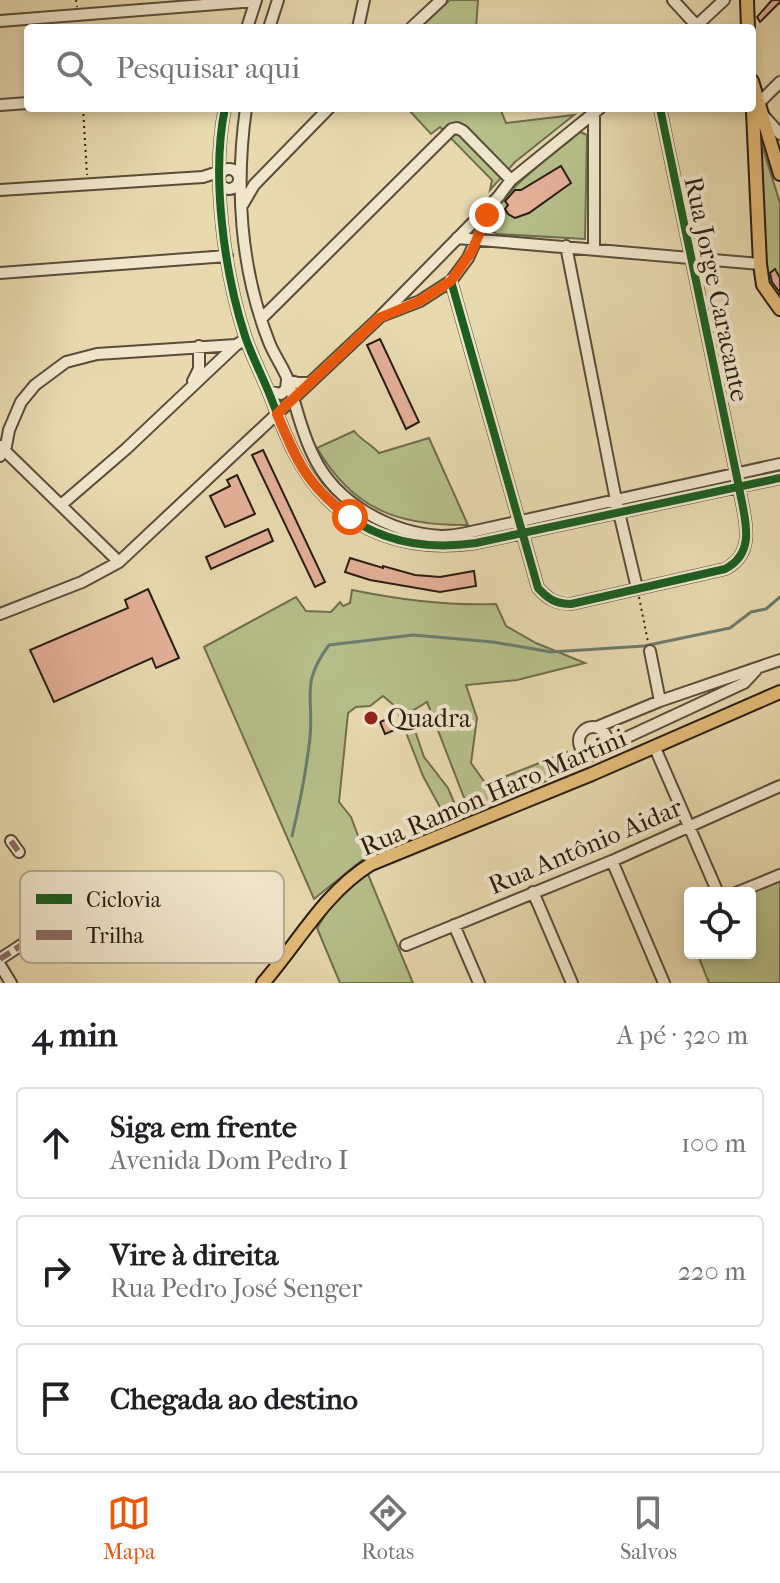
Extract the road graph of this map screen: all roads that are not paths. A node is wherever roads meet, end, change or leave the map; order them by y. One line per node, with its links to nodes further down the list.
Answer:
1 (256, 0): 8 (street); 9 (street)
2 (278, 0): 10 (street)
3 (364, 0): 11 (street)
4 (441, 0): 12 (street)
5 (673, 0): 13 (street)
6 (724, 0): 14 (street)
7 (747, 0): 15 (main road)
8 (0, 21)
9 (248, 24)
10 (270, 24)
11 (359, 24)
12 (415, 24)
13 (693, 24)
14 (698, 24)
15 (748, 24)
16 (780, 82): 20 (street)
17 (756, 94): 20 (main road)
18 (24, 103): 19 (street)
19 (0, 105)
20 (760, 108): 28 (street); 29 (main road)
21 (224, 112): 30 (street)
22 (245, 112): 30 (street)
23 (325, 112): 31 (street)
24 (596, 112): 32 (street)
25 (597, 112): 39 (street)
26 (661, 112): 42 (street, Rua Jorge Caracante)
27 (753, 112): 43 (main road)
28 (780, 134)
29 (780, 174)
30 (230, 179): 31 (street); 33 (street); 35 (street); 41 (street)
31 (261, 179): 35 (street)
32 (511, 180): 34 (street); 48 (street)
33 (0, 190)
34 (500, 195): 36 (street); 37 (street)
35 (241, 206): 47 (street)
36 (460, 238): 37 (street); 40 (street); 46 (street)
37 (478, 239): 38 (street); 40 (street)
38 (566, 246): 39 (street); 66 (street)
39 (594, 248): 42 (street)
40 (472, 251): 45 (street)
41 (227, 256): 44 (street); 53 (street)
42 (689, 258): 43 (street); 63 (street, Rua Jorge Caracante)
43 (760, 264): 50 (main road)
44 (0, 273)
45 (451, 281): 49 (street); 69 (street)
46 (412, 284): 49 (street); 52 (street)
47 (256, 297): 48 (street); 51 (street)
48 (281, 300): 51 (street)
49 (420, 301): 52 (street)
50 (780, 309)
51 (262, 318): 55 (street)
52 (379, 318): 56 (street)
53 (241, 342): 54 (street); 57 (street); 58 (street)
54 (199, 346): 58 (street); 61 (street)
55 (287, 380): 56 (street); 57 (street); 59 (street)
56 (310, 383): 59 (street)
57 (268, 391): 60 (street)
58 (182, 395): 67 (street)
59 (292, 399): 60 (street); 69 (street)
60 (277, 414): 70 (street); 71 (street)
61 (1, 450): 67 (street)
62 (780, 464): 63 (street)
63 (736, 473): 65 (street, Rua Jorge Caracante); 66 (street)
64 (780, 478): 65 (street)
65 (739, 487): 68 (street); 72 (street, Rua Jorge Caracante)
66 (616, 500): 68 (street); 69 (street)
67 (61, 505): 71 (street)
68 (619, 513): 70 (street); 72 (street)
69 (518, 522): 70 (street)
70 (522, 534): 72 (street, Rua Jorge Caracante)
71 (119, 562): 73 (street)
72 (637, 588)
73 (0, 614)
74 (650, 651): 78 (street)
75 (780, 660): 76 (street)
76 (757, 669): 78 (street); 80 (street)
77 (780, 692): 81 (main road, Rua Ramon Haro Martini)
78 (660, 701): 79 (street)
79 (597, 727): 80 (street); 80 (street)
80 (606, 747)
81 (655, 748): 83 (street); 94 (main road, Rua Ramon Haro Martini)
82 (780, 786): 83 (street, Rua Antônio Aidar)
83 (689, 826): 86 (street, Rua Antônio Aidar); 88 (street)
84 (11, 841): 85 (street)
85 (19, 852)
86 (612, 861): 90 (street, Rua Antônio Aidar); 102 (street)
87 (780, 875): 89 (street)
88 (715, 887)
89 (751, 887)
90 (533, 892): 91 (street, Rua Antônio Aidar); 101 (street)
91 (454, 925): 92 (street, Rua Antônio Aidar); 100 (street)
92 (406, 945)
93 (20, 946): 95 (street)
94 (284, 956)
95 (0, 959)
96 (278, 963): 99 (main road, Rua Ramon Haro Martini)
97 (0, 965): 98 (street)
98 (11, 983)
99 (263, 983)
100 (479, 983)
101 (572, 983)
102 (664, 983)

